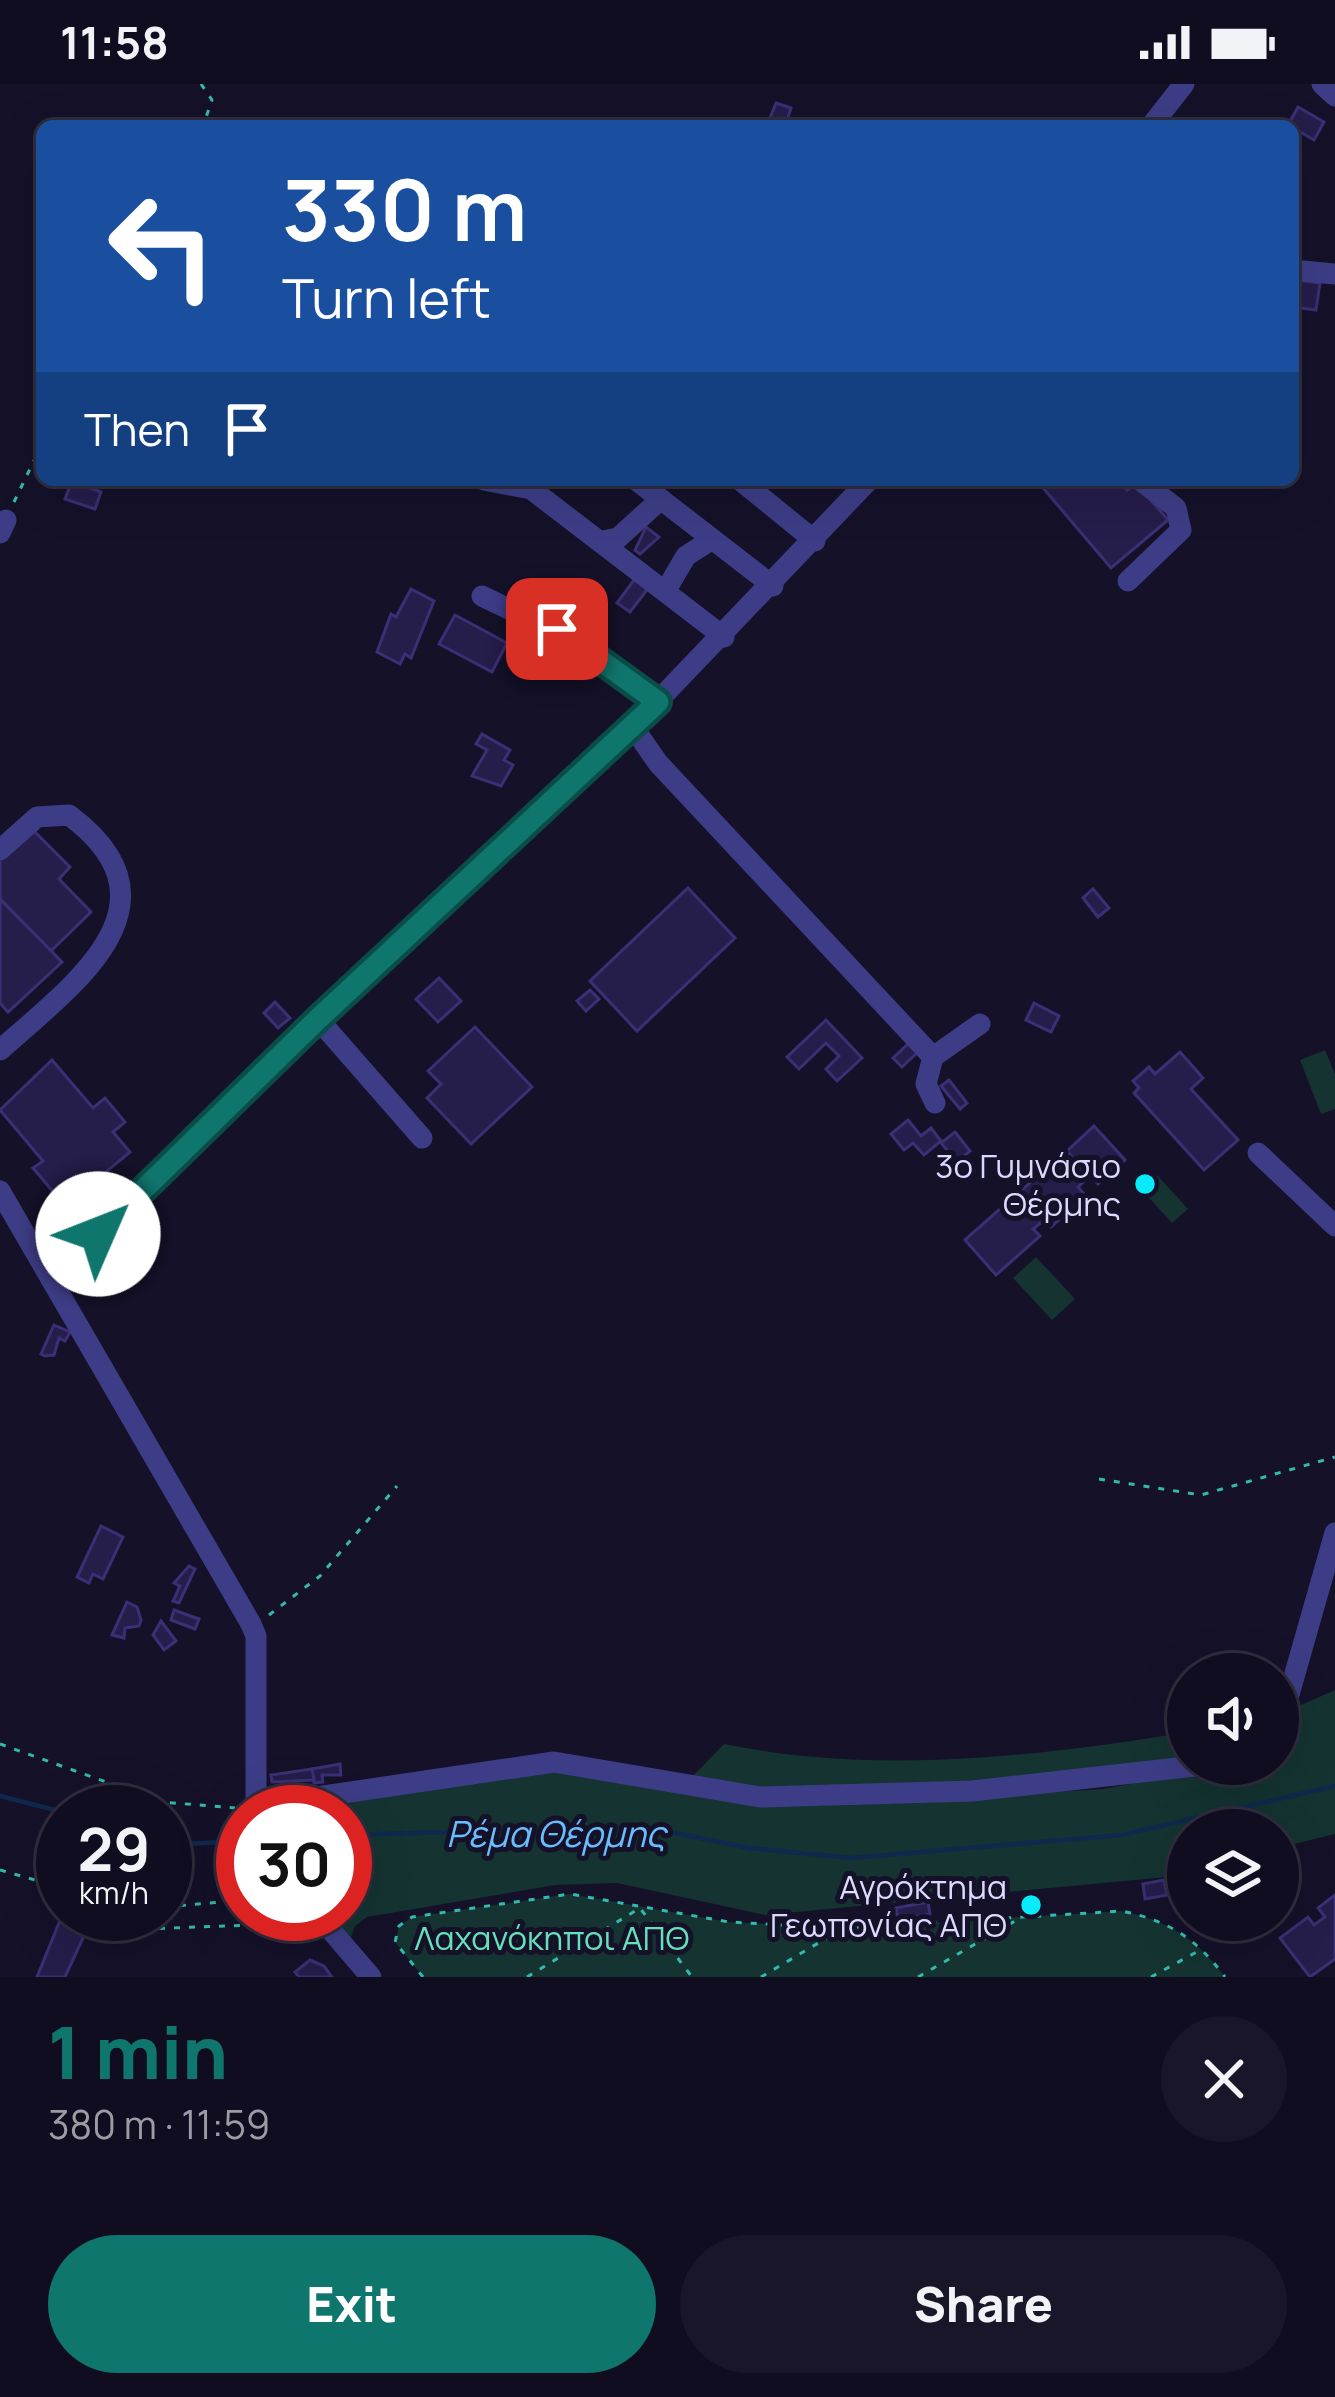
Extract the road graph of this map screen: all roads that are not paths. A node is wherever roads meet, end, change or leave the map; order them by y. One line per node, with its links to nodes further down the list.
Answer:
1 (1184, 84): 4 (street)
2 (1322, 84): 3 (street)
3 (1335, 96)
4 (1156, 120)
5 (1299, 271): 6 (street)
6 (1335, 274)
7 (516, 486): 14 (street)
8 (644, 486): 12 (street)
9 (747, 486): 15 (street)
10 (864, 486): 15 (street)
11 (1148, 486): 16 (street)
12 (661, 499): 13 (street); 14 (street)
13 (710, 540): 17 (street); 18 (street)
14 (602, 541): 18 (street)
15 (815, 541): 17 (street)
16 (1128, 581)
17 (773, 586): 20 (street)
18 (666, 590): 20 (street)
19 (482, 596): 21 (street)
20 (724, 637): 21 (street)
21 (658, 702): 22 (street)
22 (633, 728): 24 (street); 27 (street)
23 (0, 850): 26 (street)
24 (318, 1019): 29 (street); 33 (street)
25 (980, 1024): 27 (street)
26 (0, 1050)
27 (933, 1057): 28 (street)
28 (935, 1103)
29 (422, 1138)
30 (1258, 1153): 32 (street)
31 (0, 1191): 33 (street)
32 (1335, 1226)
33 (51, 1279): 37 (street)
34 (1335, 1533): 35 (street)
35 (1299, 1655)
36 (1167, 1769): 38 (street)
37 (255, 1785)
38 (372, 1791)
39 (341, 1941): 40 (street)
40 (371, 1977)

